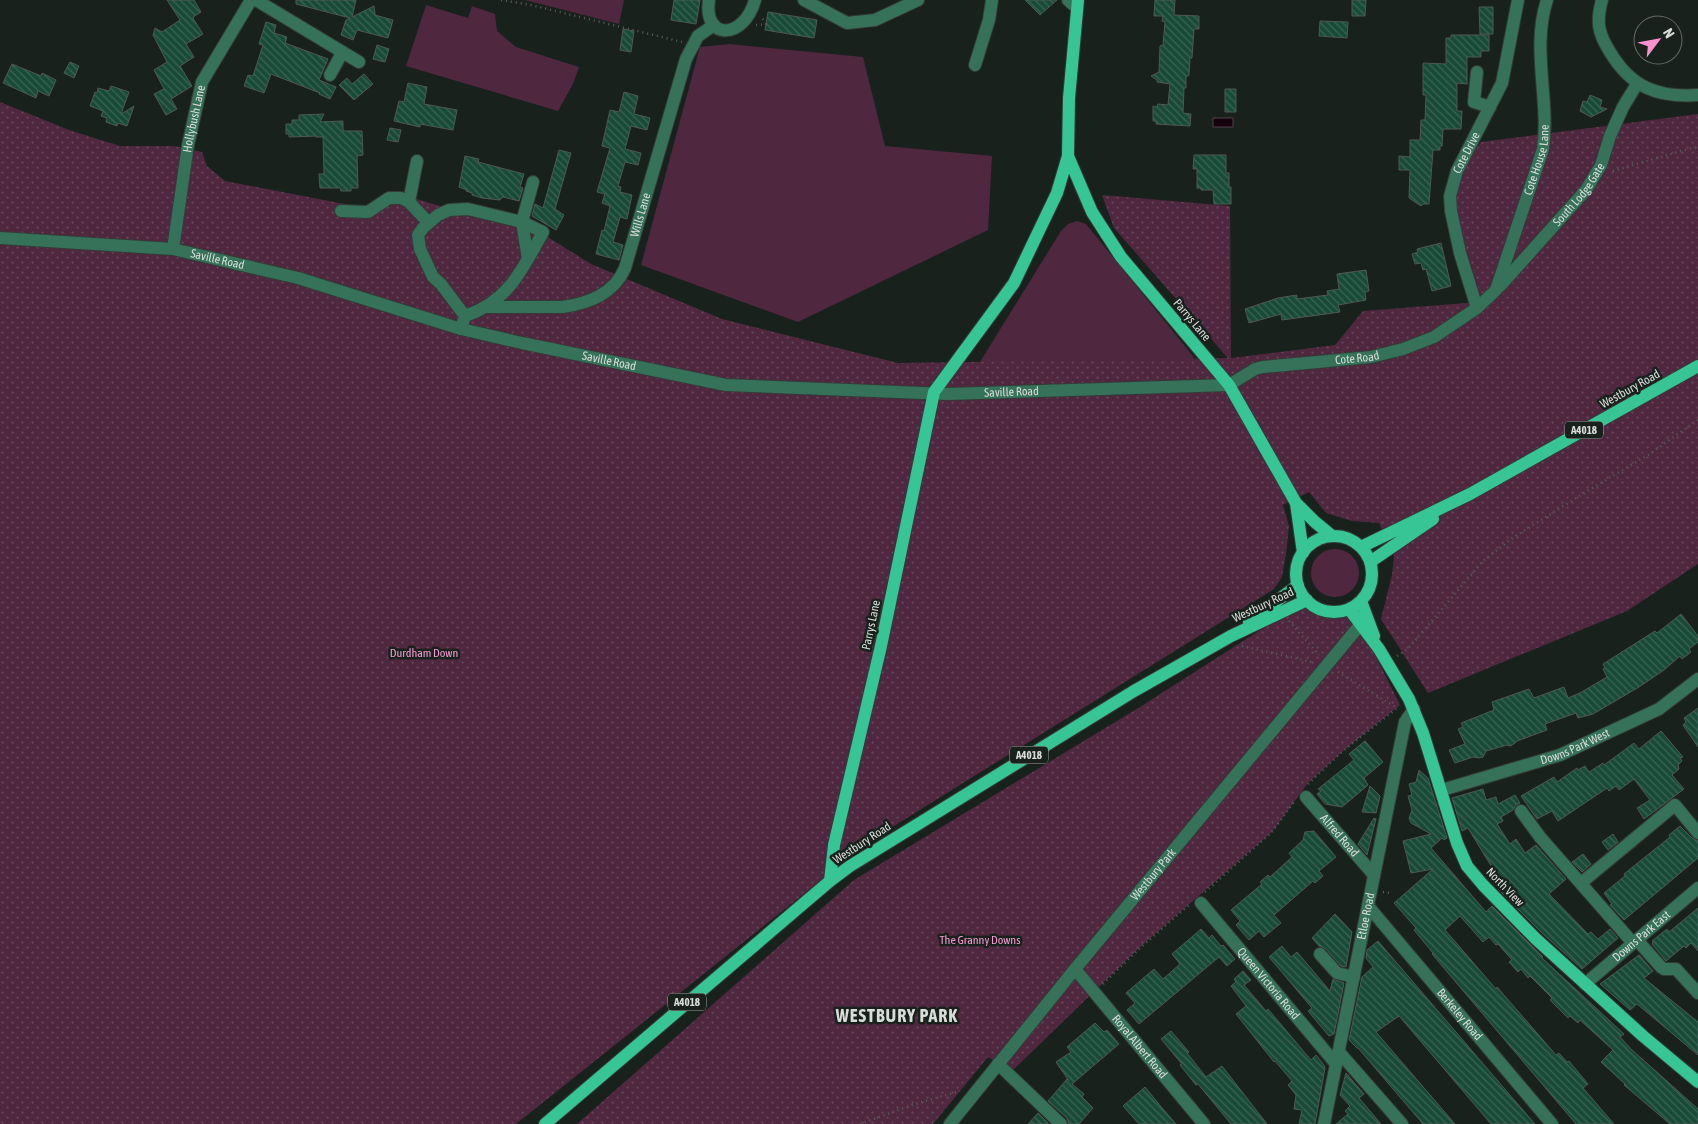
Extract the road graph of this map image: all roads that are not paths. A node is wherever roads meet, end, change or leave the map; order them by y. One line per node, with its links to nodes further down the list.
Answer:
1 (251, 0): 29 (street, Hollybush Lane)
2 (256, 0): 13 (street)
3 (709, 0): 12 (street)
4 (755, 0): 12 (street)
5 (804, 0): 6 (street)
6 (918, 0)
7 (992, 0): 15 (street)
8 (1518, 0): 20 (street, Cote Drive)
9 (1547, 0): 31 (street, Cote House Lane)
10 (1602, 0): 18 (street)
11 (1074, 3): 21 (main road, Parrys Lane)
12 (714, 25): 32 (street, Wills Lane)
13 (342, 52): 14 (street); 17 (street)
14 (359, 62)
15 (975, 65)
16 (1477, 72): 20 (street)
17 (330, 75)
18 (1637, 84): 19 (street); 31 (street, South Lodge Gate)
19 (1698, 95)
20 (1490, 107): 33 (street, Cote Drive)
21 (1068, 156): 37 (main road, Parrys Lane); 38 (main road, Parrys Lane)
22 (417, 161): 24 (street)
23 (533, 182): 27 (street)
24 (409, 202): 25 (street); 26 (street)
25 (341, 212)
26 (428, 222): 27 (street); 34 (street)
27 (522, 222): 30 (street); 30 (street)
28 (0, 238): 29 (street, Saville Road)
29 (173, 249): 35 (street, Saville Road)
30 (528, 259): 32 (street)
31 (1496, 290): 33 (street, Cote House Lane)
32 (488, 307): 34 (street)
33 (1477, 308): 37 (street, Cote Road)
34 (465, 316): 35 (street)
35 (461, 329): 38 (street, Saville Road)
36 (1698, 366): 39 (main road, Westbury Road / A4018)
37 (1229, 385): 38 (street, Saville Road); 40 (main road, Parrys Lane)
38 (940, 393): 58 (main road, Parrys Lane)
39 (1470, 494): 42 (main road, Westbury Road / A4018); 44 (main road, Westbury Road / A4018)
40 (1296, 502): 41 (main road, Parrys Lane); 43 (main road, Parrys Lane)
41 (1332, 536): 42 (main road); 43 (main road)
42 (1361, 547): 44 (main road)
43 (1303, 553): 45 (main road)
44 (1370, 562): 47 (main road)
45 (1298, 585): 46 (main road); 50 (main road, Westbury Road / A4018)
46 (1307, 600): 48 (main road); 50 (main road, Westbury Road / A4018)
47 (1360, 601): 48 (main road); 51 (main road, North View)
48 (1349, 609): 49 (main road, North View)
49 (1360, 625): 51 (main road, North View); 68 (street, Westbury Park)
50 (1231, 636): 59 (main road, Westbury Road / A4018)
51 (1379, 649): 53 (main road, North View)
52 (1698, 679): 54 (street, Downs Park West)
53 (1411, 704): 54 (main road, North View); 60 (street, Etloe Road)
54 (1442, 790): 70 (main road, North View)
55 (1302, 795): 60 (street, Alfred Road)
56 (1521, 811): 62 (street)
57 (1698, 833): 62 (street)
58 (834, 846): 59 (main road); 61 (main road, Parrys Lane)
59 (850, 866): 61 (main road, Westbury Road / A4018)
60 (1374, 875): 65 (street, Etloe Road)
61 (830, 881): 75 (main road, Westbury Road / A4018)
62 (1581, 883): 66 (street)
63 (1698, 888): 66 (street, Downs Park East)
64 (1196, 902): 72 (street, Queen Victoria Road)
65 (1368, 906): 69 (street, Etloe Road); 81 (street, Berkeley Road)
66 (1635, 941): 70 (street, Downs Park East); 71 (street)
67 (1320, 954): 69 (street)
68 (1075, 969): 73 (street, Westbury Park); 78 (street, Royal Albert Road)
69 (1354, 977): 72 (street, Etloe Road)
70 (1585, 984): 74 (main road, North View)
71 (1698, 993)
72 (1338, 1058): 79 (street, Etloe Road); 80 (street, Queen Victoria Road)
73 (998, 1064): 76 (street, Westbury Park); 77 (street)
74 (1698, 1082)
75 (545, 1124)
76 (950, 1124)
77 (1061, 1124)
78 (1204, 1124)
79 (1324, 1124)
80 (1402, 1124)
81 (1552, 1124)

